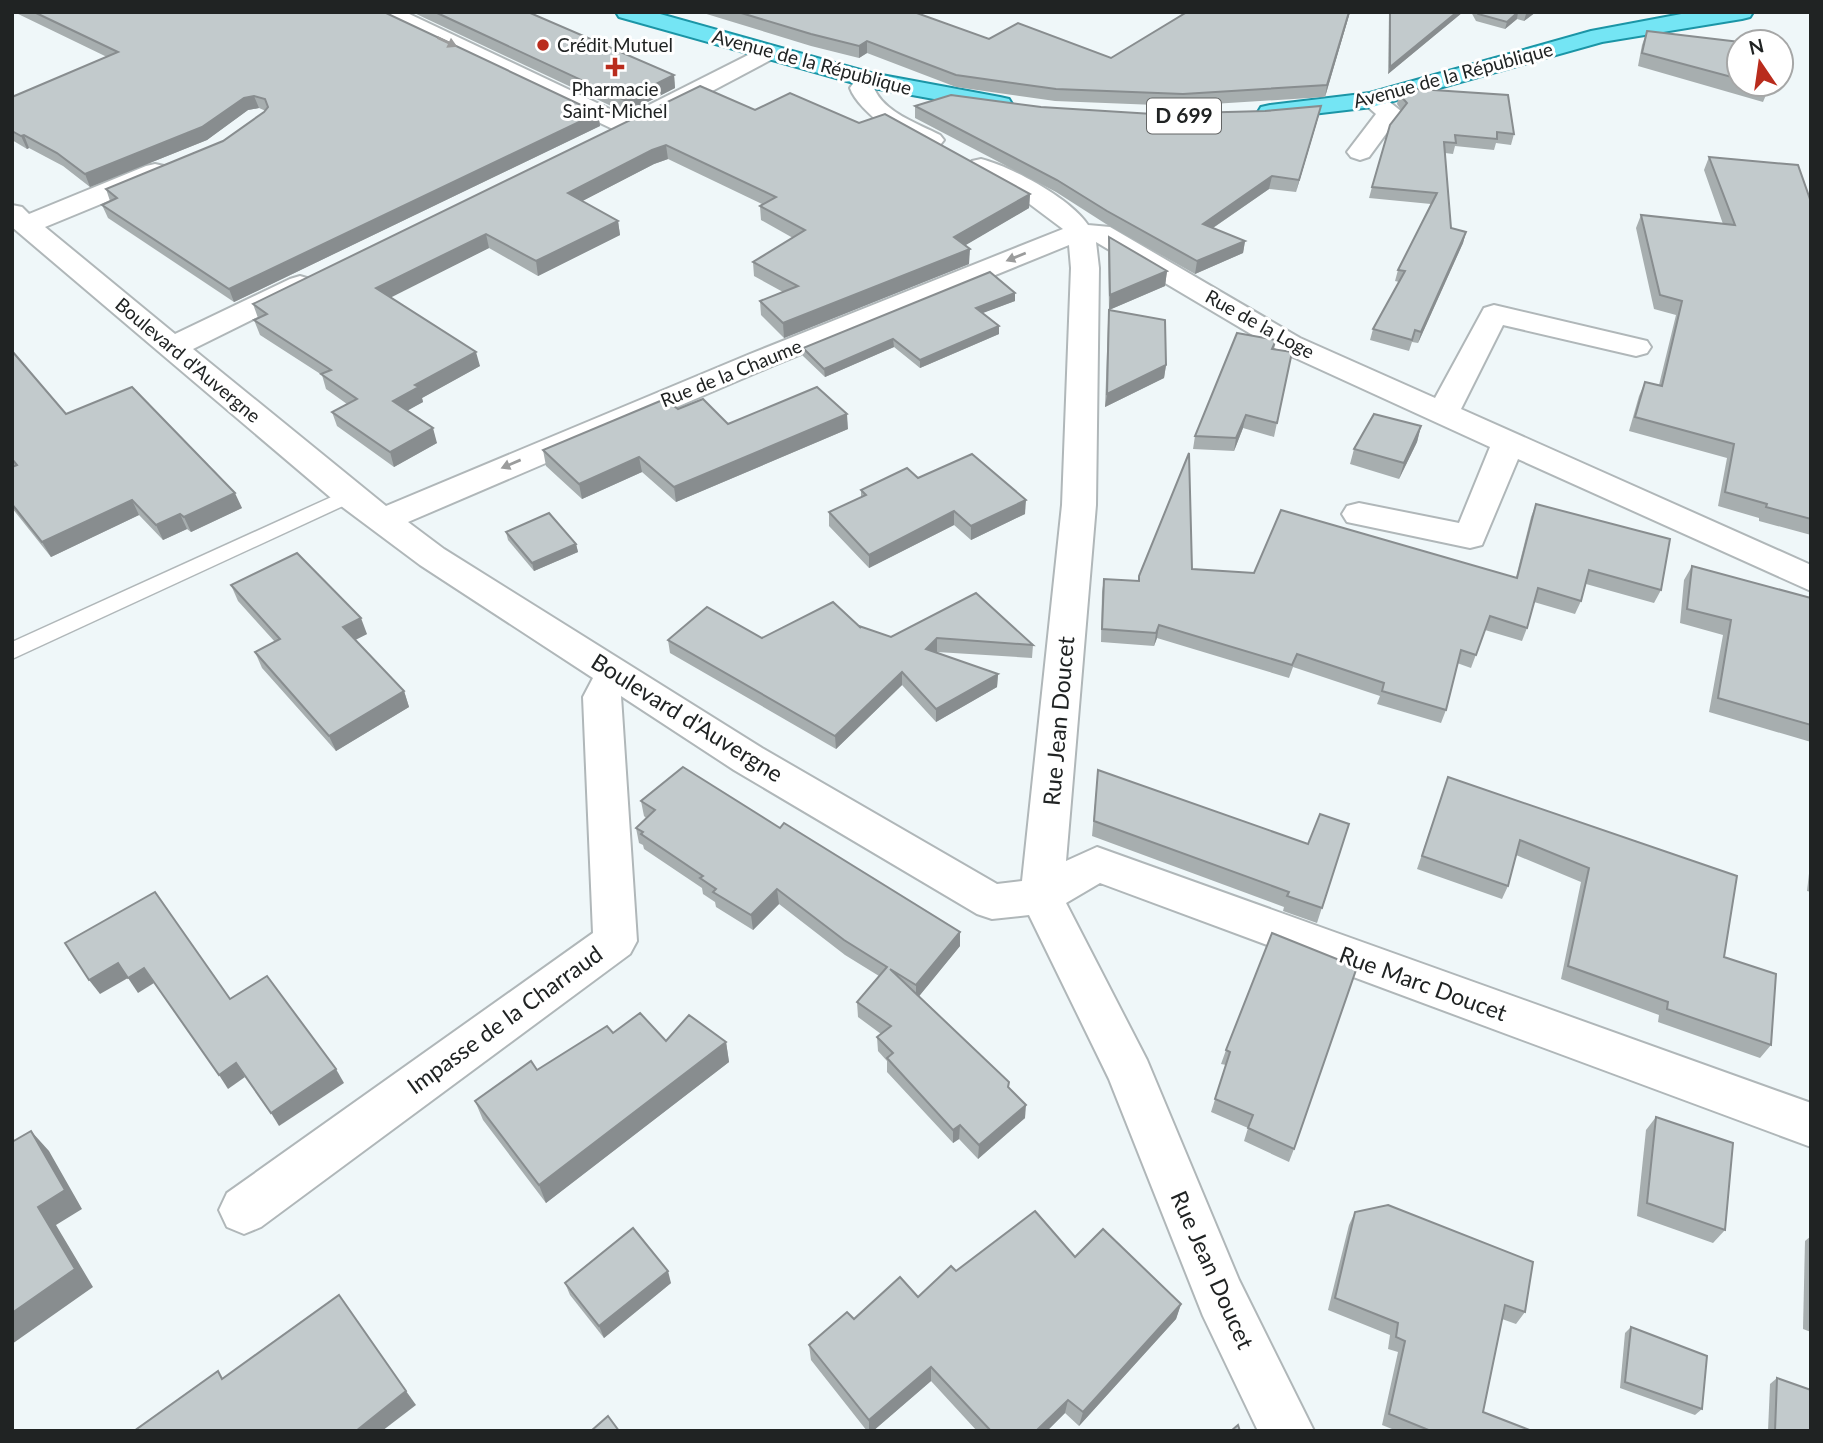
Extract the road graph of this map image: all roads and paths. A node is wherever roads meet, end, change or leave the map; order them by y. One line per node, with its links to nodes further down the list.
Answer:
1 (386, 12): 9 (street, one-way to 9)
2 (626, 12): 4 (main road, Avenue de la République)
3 (1742, 12): 6 (main road, Avenue de la République / D 699)
4 (768, 52): 5 (main road, Avenue de la République); 9 (street)
5 (868, 80): 7 (main road, Avenue de la République); 14 (street)
6 (1372, 100): 8 (main road, Avenue de la République / D 699); 11 (street)
7 (1029, 108)
8 (1253, 113)
9 (626, 126): 10 (street)
10 (601, 138)
11 (1360, 152)
12 (180, 162): 13 (street, Boulevard d'Auvergne)
13 (20, 218): 16 (street, Boulevard d'Auvergne)
14 (1080, 233): 18 (street, Rue de la Loge); 22 (street, Rue de la Chaume, one-way to 22); 26 (street, Rue Jean Doucet)
15 (327, 272): 16 (street)
16 (172, 347): 20 (street, Boulevard d'Auvergne)
17 (1636, 347): 18 (street)
18 (1443, 413): 19 (street, Rue de la Loge)
19 (1508, 443): 21 (street); 23 (street, Rue de la Loge)
20 (349, 495): 22 (street, Boulevard d'Auvergne); 24 (lane)
21 (1359, 514)
22 (385, 519): 25 (street, Boulevard d'Auvergne)
23 (1811, 579)
24 (12, 651)
25 (615, 673): 26 (street, Boulevard d'Auvergne); 28 (street, Impasse de la Charraud)
26 (1041, 896): 27 (street, Rue Marc Doucet); 29 (street, Rue Jean Doucet)
27 (1811, 1125)
28 (244, 1210)
29 (1287, 1431)

